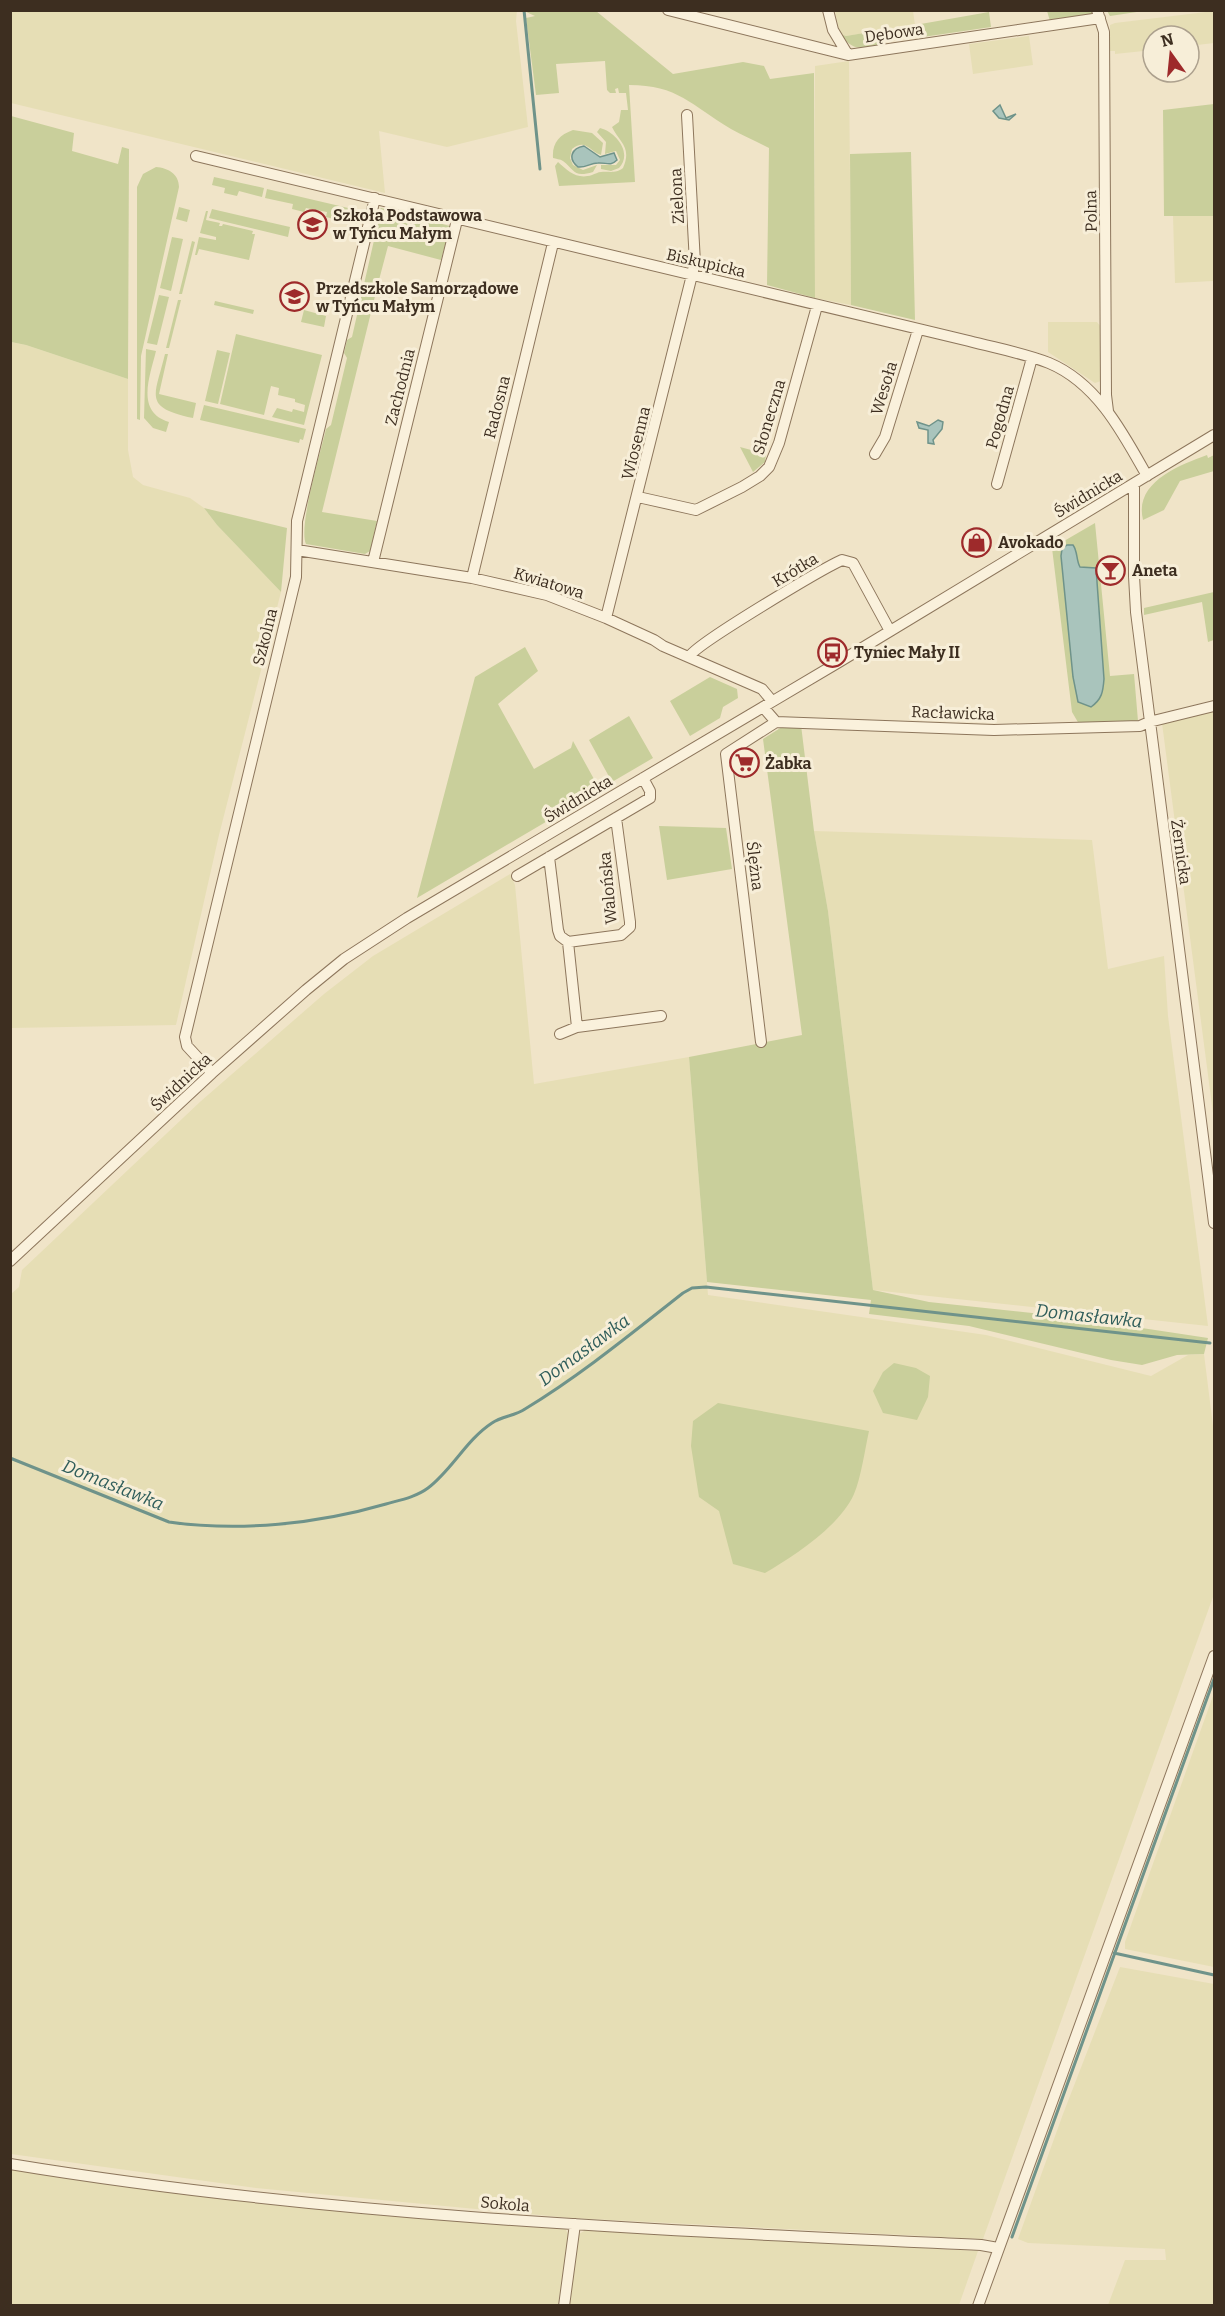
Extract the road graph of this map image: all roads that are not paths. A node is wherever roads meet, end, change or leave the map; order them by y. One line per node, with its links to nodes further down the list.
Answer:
1 (668, 10): 4 (street)
2 (828, 10): 4 (street, Dębowa)
3 (1099, 14): 4 (street, Dębowa); 14 (street, Polna)
4 (848, 54)
5 (687, 115): 10 (street, Zielona)
6 (201, 158): 7 (street, Biskupicka)
7 (375, 198): 8 (street, Biskupicka); 21 (street, Szkolna)
8 (458, 220): 9 (street, Biskupicka); 22 (street, Zachodnia)
9 (553, 243): 10 (street, Biskupicka); 23 (street, Radosna)
10 (693, 276): 11 (street, Biskupicka); 20 (street, Wiosenna)
11 (817, 306): 12 (street, Biskupicka); 20 (street, Słoneczna)
12 (918, 330): 13 (street, Biskupicka); 16 (street, Wesoła)
13 (1032, 358): 14 (street, Biskupicka); 18 (street, Pogodna)
14 (1108, 412): 17 (street, Biskupicka)
15 (1215, 435): 17 (street, Świdnicka)
16 (875, 454)
17 (1147, 476): 19 (street, Świdnicka)
18 (997, 484)
19 (1134, 484): 25 (street, Świdnicka); 30 (street, Żernicka)
20 (638, 497): 24 (street, Wiosenna)
21 (297, 550): 22 (street, Kwiatowa); 40 (street, Szkolna)
22 (373, 562): 23 (street, Kwiatowa)
23 (472, 578): 24 (street, Kwiatowa)
24 (606, 618): 26 (street, Kwiatowa)
25 (890, 632): 26 (street, Krótka); 27 (street, Świdnicka)
26 (690, 656): 27 (street, Kwiatowa)
27 (768, 704): 29 (street); 31 (street, Świdnicka)
28 (1215, 706): 30 (street, Racławicka)
29 (776, 722): 30 (street, Racławicka); 39 (street, Ślężna)
30 (1149, 722): 41 (street, Żernicka)
31 (643, 778): 32 (street); 40 (street, Świdnicka)
32 (616, 818): 33 (street); 35 (street, Walońska)
33 (549, 857): 34 (street); 35 (street)
34 (517, 876)
35 (567, 942): 37 (street)
36 (662, 1016): 37 (street)
37 (577, 1027): 38 (street)
38 (560, 1034)
39 (761, 1042)
40 (212, 1073): 42 (street, Świdnicka)
41 (1215, 1223)
42 (10, 1261)
43 (1215, 1656): 46 (street)
44 (10, 2164): 45 (street, Sokola)
45 (575, 2224): 46 (street, Sokola); 47 (street)
46 (998, 2248): 48 (street)
47 (564, 2306)
48 (978, 2306)

